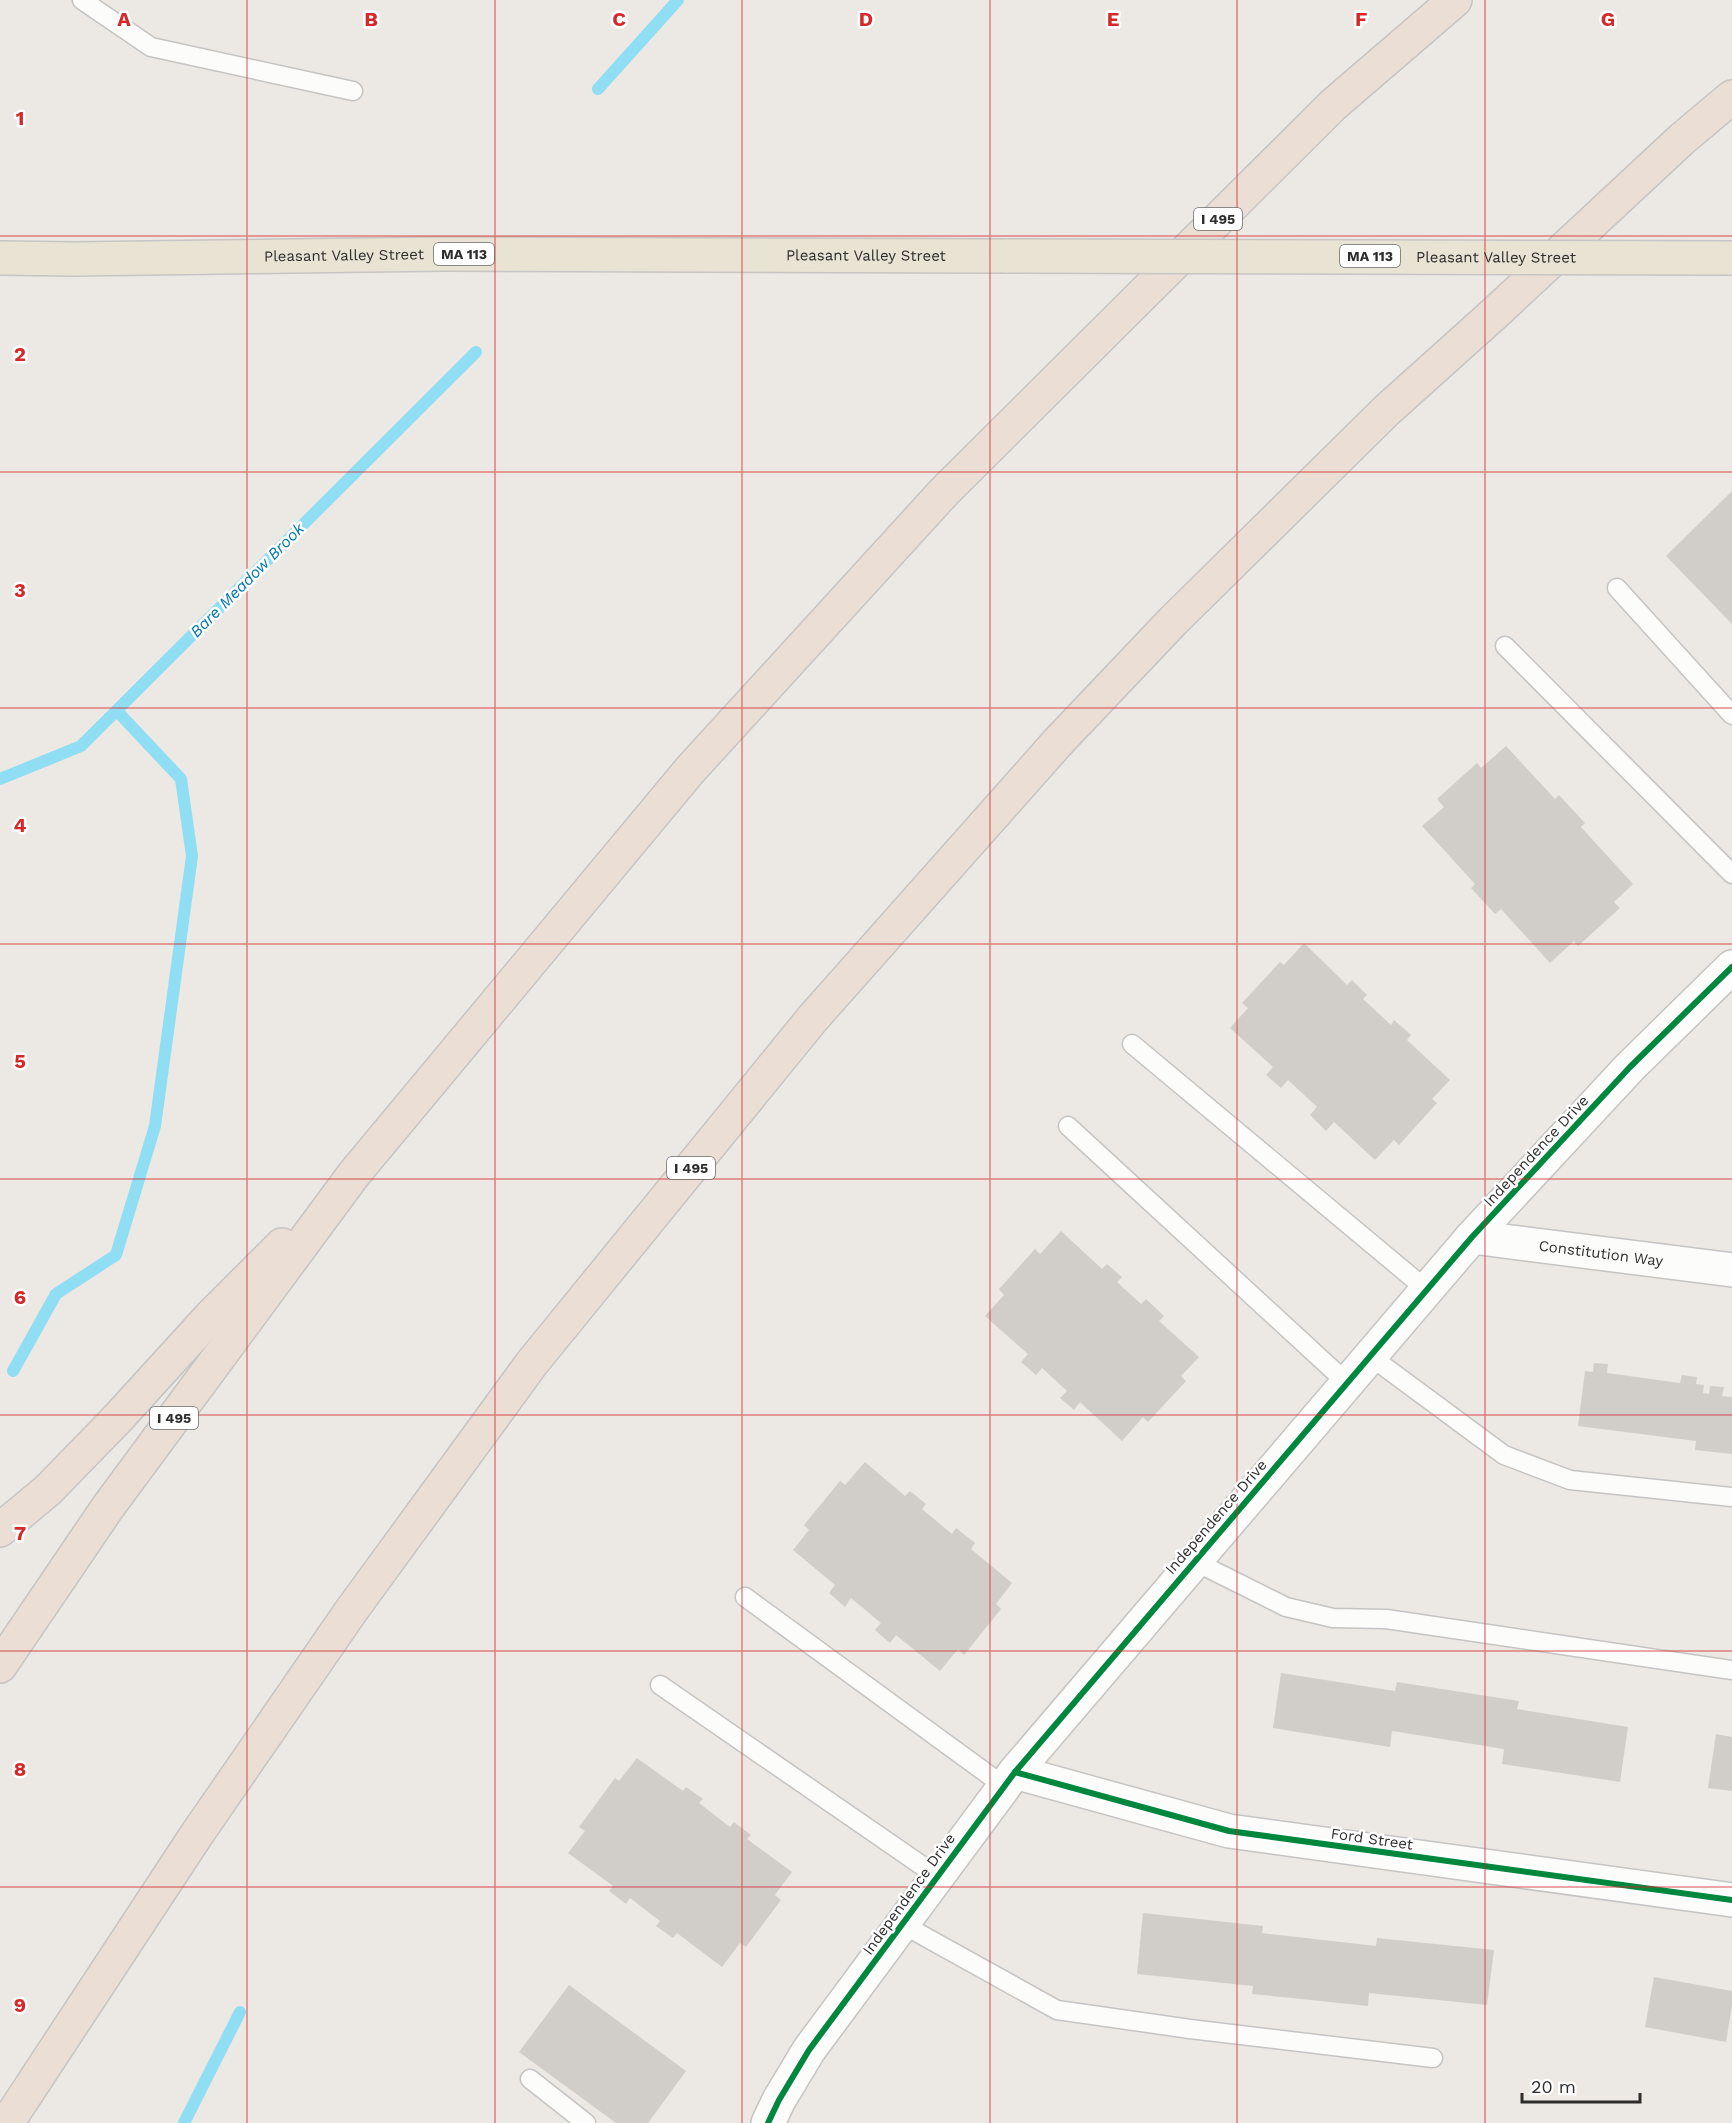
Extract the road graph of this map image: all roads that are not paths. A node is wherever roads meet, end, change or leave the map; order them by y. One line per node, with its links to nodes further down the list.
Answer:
1 (82, 0): 3 (lane)
2 (1455, 0): 14 (highway, I 495)
3 (353, 91)
4 (1732, 97): 33 (highway, I 495)
5 (0, 258): 6 (main road, Pleasant Valley Street / MA 113, bridge)
6 (1732, 258)
7 (1617, 588): 9 (lane)
8 (1505, 646): 10 (lane)
9 (1732, 715)
10 (1732, 874)
11 (1732, 967): 15 (street, Independence Drive)
12 (1132, 1044): 17 (lane)
13 (1068, 1126): 19 (lane)
14 (354, 1174): 21 (highway); 24 (highway, I 495)
15 (1472, 1237): 16 (street, Constitution Way); 17 (street, Independence Drive)
16 (1732, 1270)
17 (1427, 1290): 18 (street, Independence Drive)
18 (1370, 1356): 19 (street, Independence Drive); 20 (lane)
19 (1347, 1383): 22 (street, Independence Drive)
20 (1732, 1497)
21 (0, 1530)
22 (1194, 1561): 25 (lane); 27 (street, Independence Drive)
23 (745, 1597): 27 (lane)
24 (0, 1666)
25 (1732, 1670)
26 (660, 1685): 28 (lane)
27 (1009, 1779): 28 (street, Independence Drive); 29 (street, Ford Street)
28 (937, 1876): 30 (street, Independence Drive)
29 (1732, 1900)
30 (902, 1924): 31 (lane); 35 (street, Independence Drive)
31 (1432, 2058)
32 (530, 2079): 34 (lane)
33 (8, 2123)
34 (586, 2123)
35 (768, 2123)

